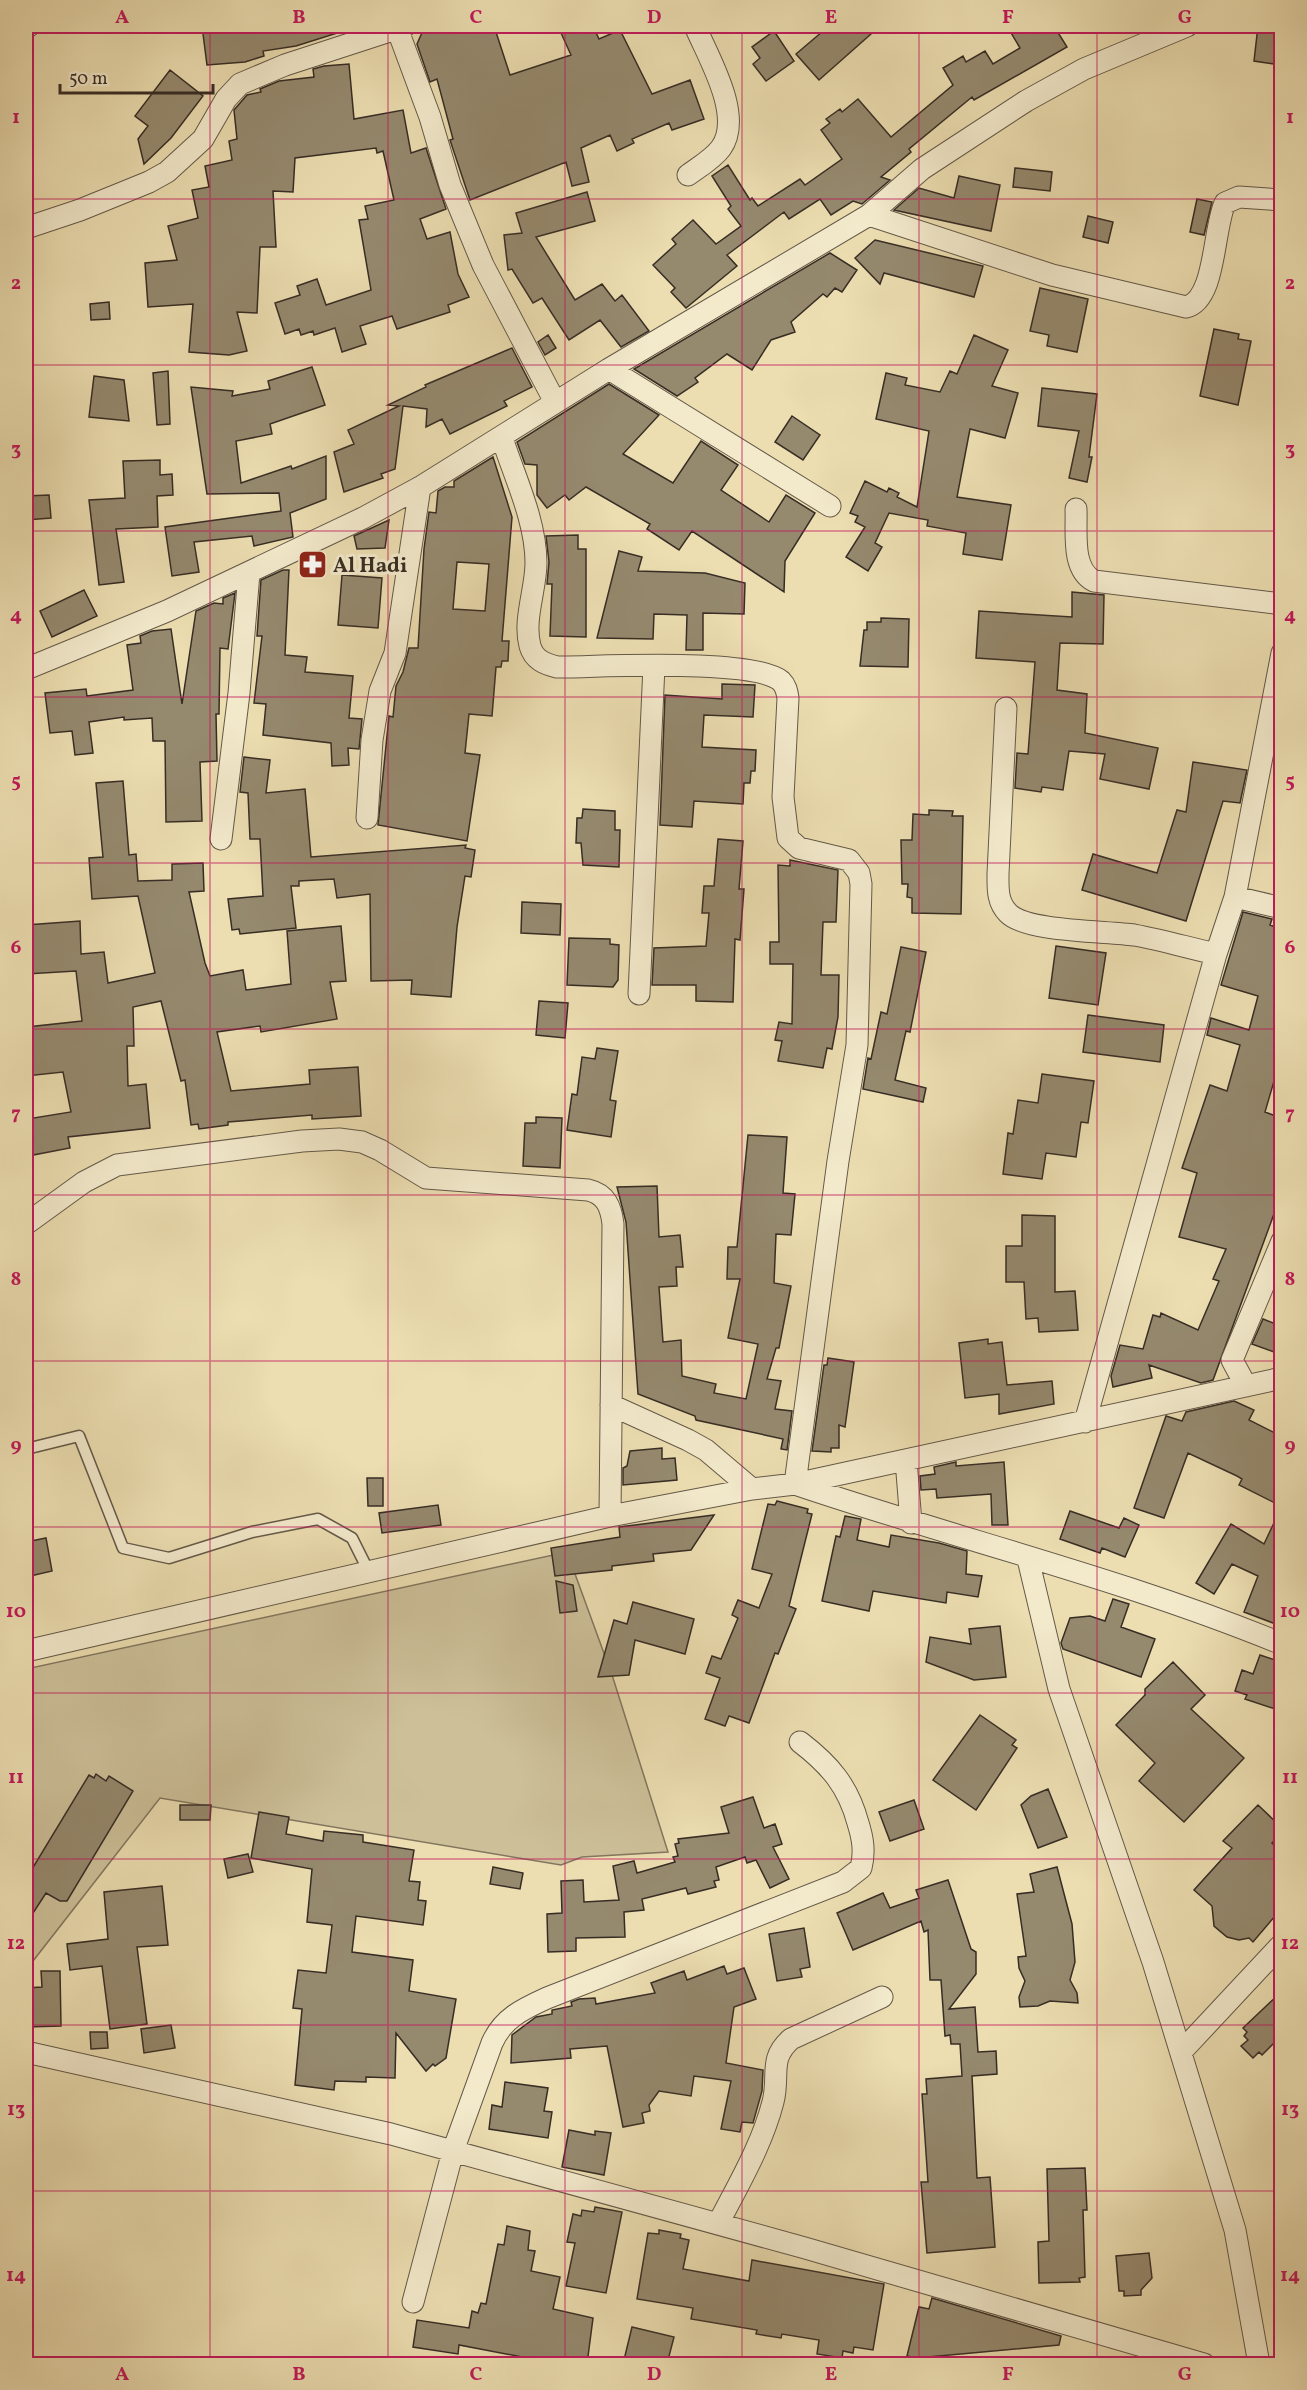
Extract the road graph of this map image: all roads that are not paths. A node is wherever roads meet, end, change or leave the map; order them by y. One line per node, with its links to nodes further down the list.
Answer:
1 (695, 26): 4 (street)
2 (1187, 26): 6 (street)
3 (401, 27): 7 (street); 9 (street)
4 (688, 175)
5 (1281, 200): 6 (street)
6 (869, 215): 8 (street)
7 (26, 228)
8 (609, 369): 9 (street); 12 (street)
9 (555, 402): 10 (street)
10 (502, 438): 11 (street); 17 (street)
11 (420, 487): 14 (street); 20 (street)
12 (830, 506)
13 (1076, 509): 15 (street)
14 (249, 573): 18 (street); 21 (street)
15 (1281, 604)
16 (1281, 653): 22 (street)
17 (654, 666): 25 (street); 34 (street)
18 (26, 669)
19 (1006, 708): 24 (street)
20 (367, 818)
21 (221, 839)
22 (1235, 897): 23 (street); 24 (street)
23 (1281, 909)
24 (1216, 954): 31 (street)
25 (639, 994)
26 (26, 1224): 30 (street)
27 (1281, 1241): 29 (street)
28 (1281, 1378): 29 (street)
29 (1246, 1386): 31 (street)
30 (611, 1405): 35 (street); 36 (street)
31 (1085, 1422): 33 (street)
32 (26, 1449): 39 (lane)
33 (906, 1460): 34 (street); 37 (street)
34 (795, 1484): 35 (street); 37 (street)
35 (752, 1489): 36 (street)
36 (610, 1516): 39 (street)
37 (911, 1524): 38 (street)
38 (1028, 1559): 40 (street); 46 (street)
39 (368, 1570): 41 (street)
40 (1281, 1644)
41 (26, 1651)
42 (800, 1742): 47 (street)
43 (1281, 1944): 46 (street)
44 (882, 1997): 48 (street)
45 (26, 2052): 47 (street)
46 (1180, 2052): 51 (street)
47 (453, 2151): 48 (street); 49 (street)
48 (718, 2224): 50 (street)
49 (413, 2302)
50 (1204, 2364)
51 (1259, 2364)

